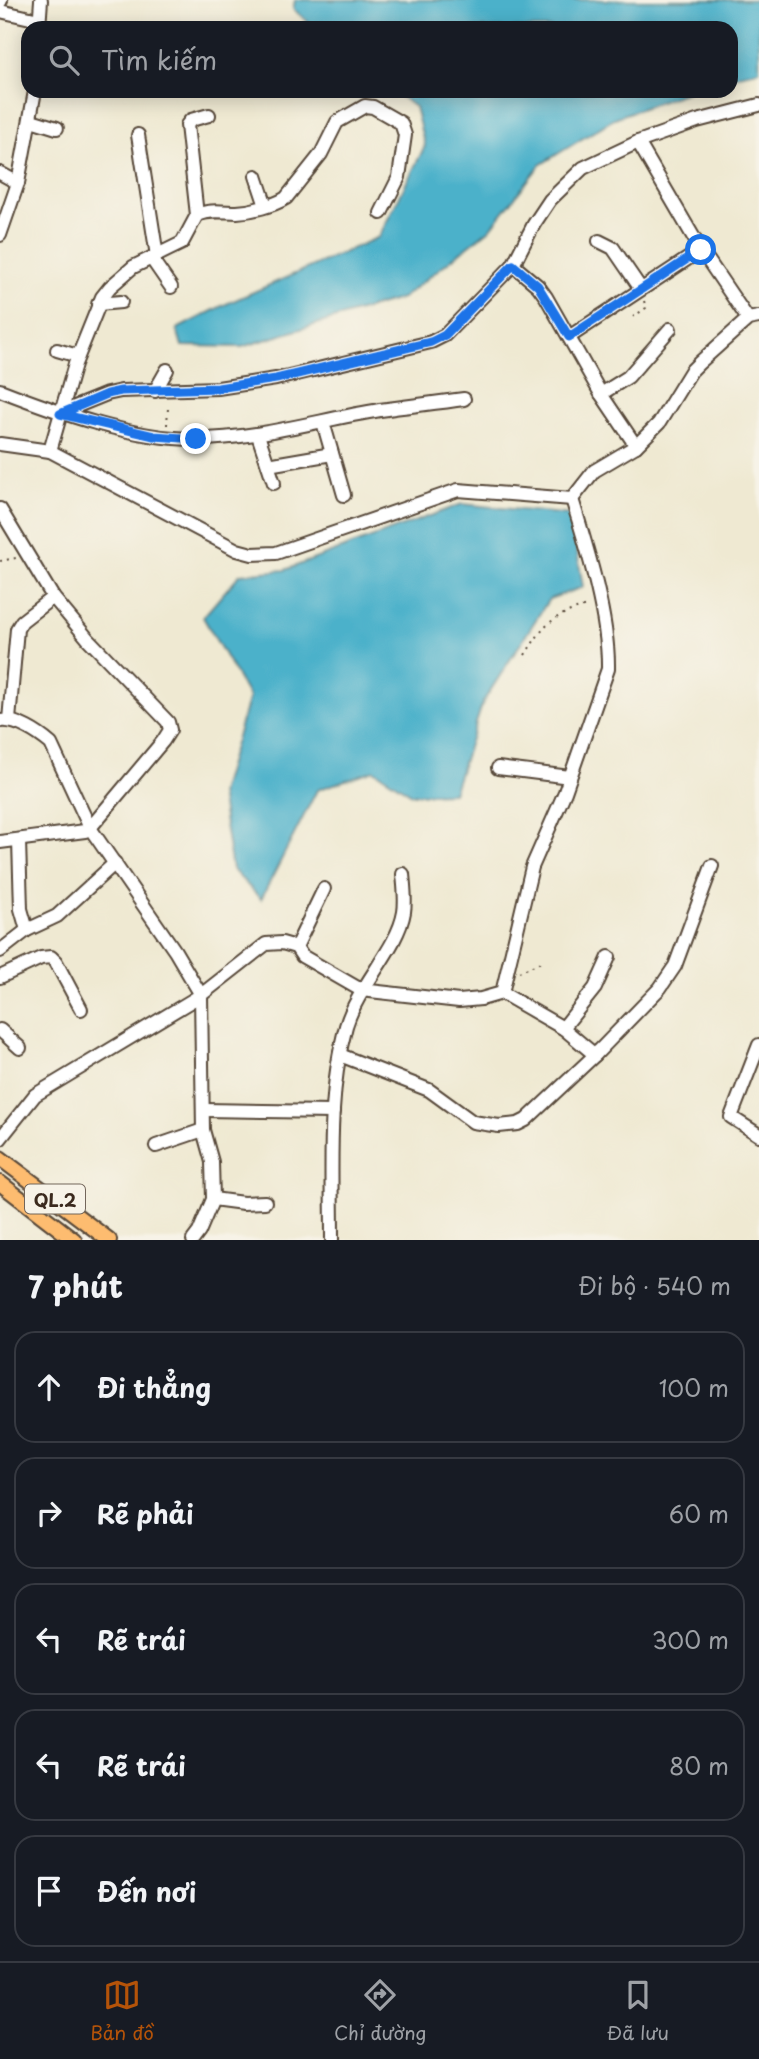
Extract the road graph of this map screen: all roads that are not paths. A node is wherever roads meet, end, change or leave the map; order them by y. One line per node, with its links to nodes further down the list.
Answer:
1 (41, 0): 4 (street)
2 (0, 11): 3 (street)
3 (30, 21)
4 (39, 21)
5 (34, 98): 8 (street)
6 (759, 105): 11 (street)
7 (209, 115): 17 (street)
8 (31, 120): 9 (street); 14 (street)
9 (57, 128)
10 (138, 135): 21 (street)
11 (638, 142): 20 (street); 22 (street)
12 (0, 173): 14 (street)
13 (256, 176): 15 (street)
14 (18, 183): 18 (street)
15 (266, 206): 16 (street); 17 (street)
16 (381, 213)
17 (197, 215): 21 (street)
18 (0, 235)
19 (599, 241): 24 (street)
20 (701, 250): 24 (street); 27 (street)
21 (154, 257): 23 (street); 26 (street)
22 (513, 265): 29 (street); 34 (street)
23 (171, 287)
24 (640, 290): 29 (street)
25 (121, 302): 26 (street)
26 (98, 304): 31 (street)
27 (753, 318): 41 (street)
28 (670, 329): 35 (street)
29 (569, 337): 35 (street)
30 (57, 350): 31 (street)
31 (78, 356): 37 (street)
32 (167, 370): 34 (street)
33 (0, 390): 37 (street)
34 (155, 391): 37 (street)
35 (601, 394): 41 (street)
36 (464, 400): 38 (street)
37 (60, 414): 39 (street); 42 (street)
38 (323, 422): 39 (street); 43 (street)
39 (258, 435): 44 (street)
40 (0, 444): 42 (street)
41 (636, 446): 47 (street)
42 (50, 451): 47 (street)
43 (332, 454): 44 (street); 46 (street)
44 (268, 465): 45 (street)
45 (274, 484)
46 (344, 495)
47 (572, 499): 52 (street)
48 (0, 509): 49 (street)
49 (53, 597): 50 (street); 53 (street)
50 (4, 721): 53 (street)
51 (498, 768): 52 (street)
52 (570, 777): 66 (street)
53 (90, 828): 54 (street); 56 (street)
54 (19, 841): 55 (street); 60 (street)
55 (0, 842)
56 (115, 863): 60 (street); 67 (street)
57 (712, 866): 74 (street)
58 (403, 874): 65 (street)
59 (324, 889): 61 (street)
60 (27, 930): 62 (street)
61 (296, 947): 65 (street); 67 (street)
62 (0, 951)
63 (610, 957): 69 (street)
64 (0, 977): 68 (street)
65 (360, 990): 66 (street); 73 (street)
66 (502, 993): 69 (street)
67 (201, 995): 75 (street); 79 (street)
68 (81, 1009)
69 (563, 1028): 74 (street)
70 (0, 1030): 72 (street)
71 (759, 1045): 78 (street)
72 (20, 1048)
73 (340, 1055): 74 (street); 76 (street)
74 (595, 1055)
75 (204, 1110): 76 (street); 77 (street)
76 (333, 1112): 88 (street)
77 (203, 1130): 80 (street); 83 (street)
78 (759, 1135)
79 (0, 1139)
80 (156, 1146)
81 (0, 1158): 86 (main road, QL.2)
82 (0, 1183): 85 (main road, QL.2)
83 (213, 1199): 84 (street); 87 (street)
84 (265, 1202)
85 (74, 1240)
86 (109, 1240)
87 (193, 1240)
88 (332, 1240)

